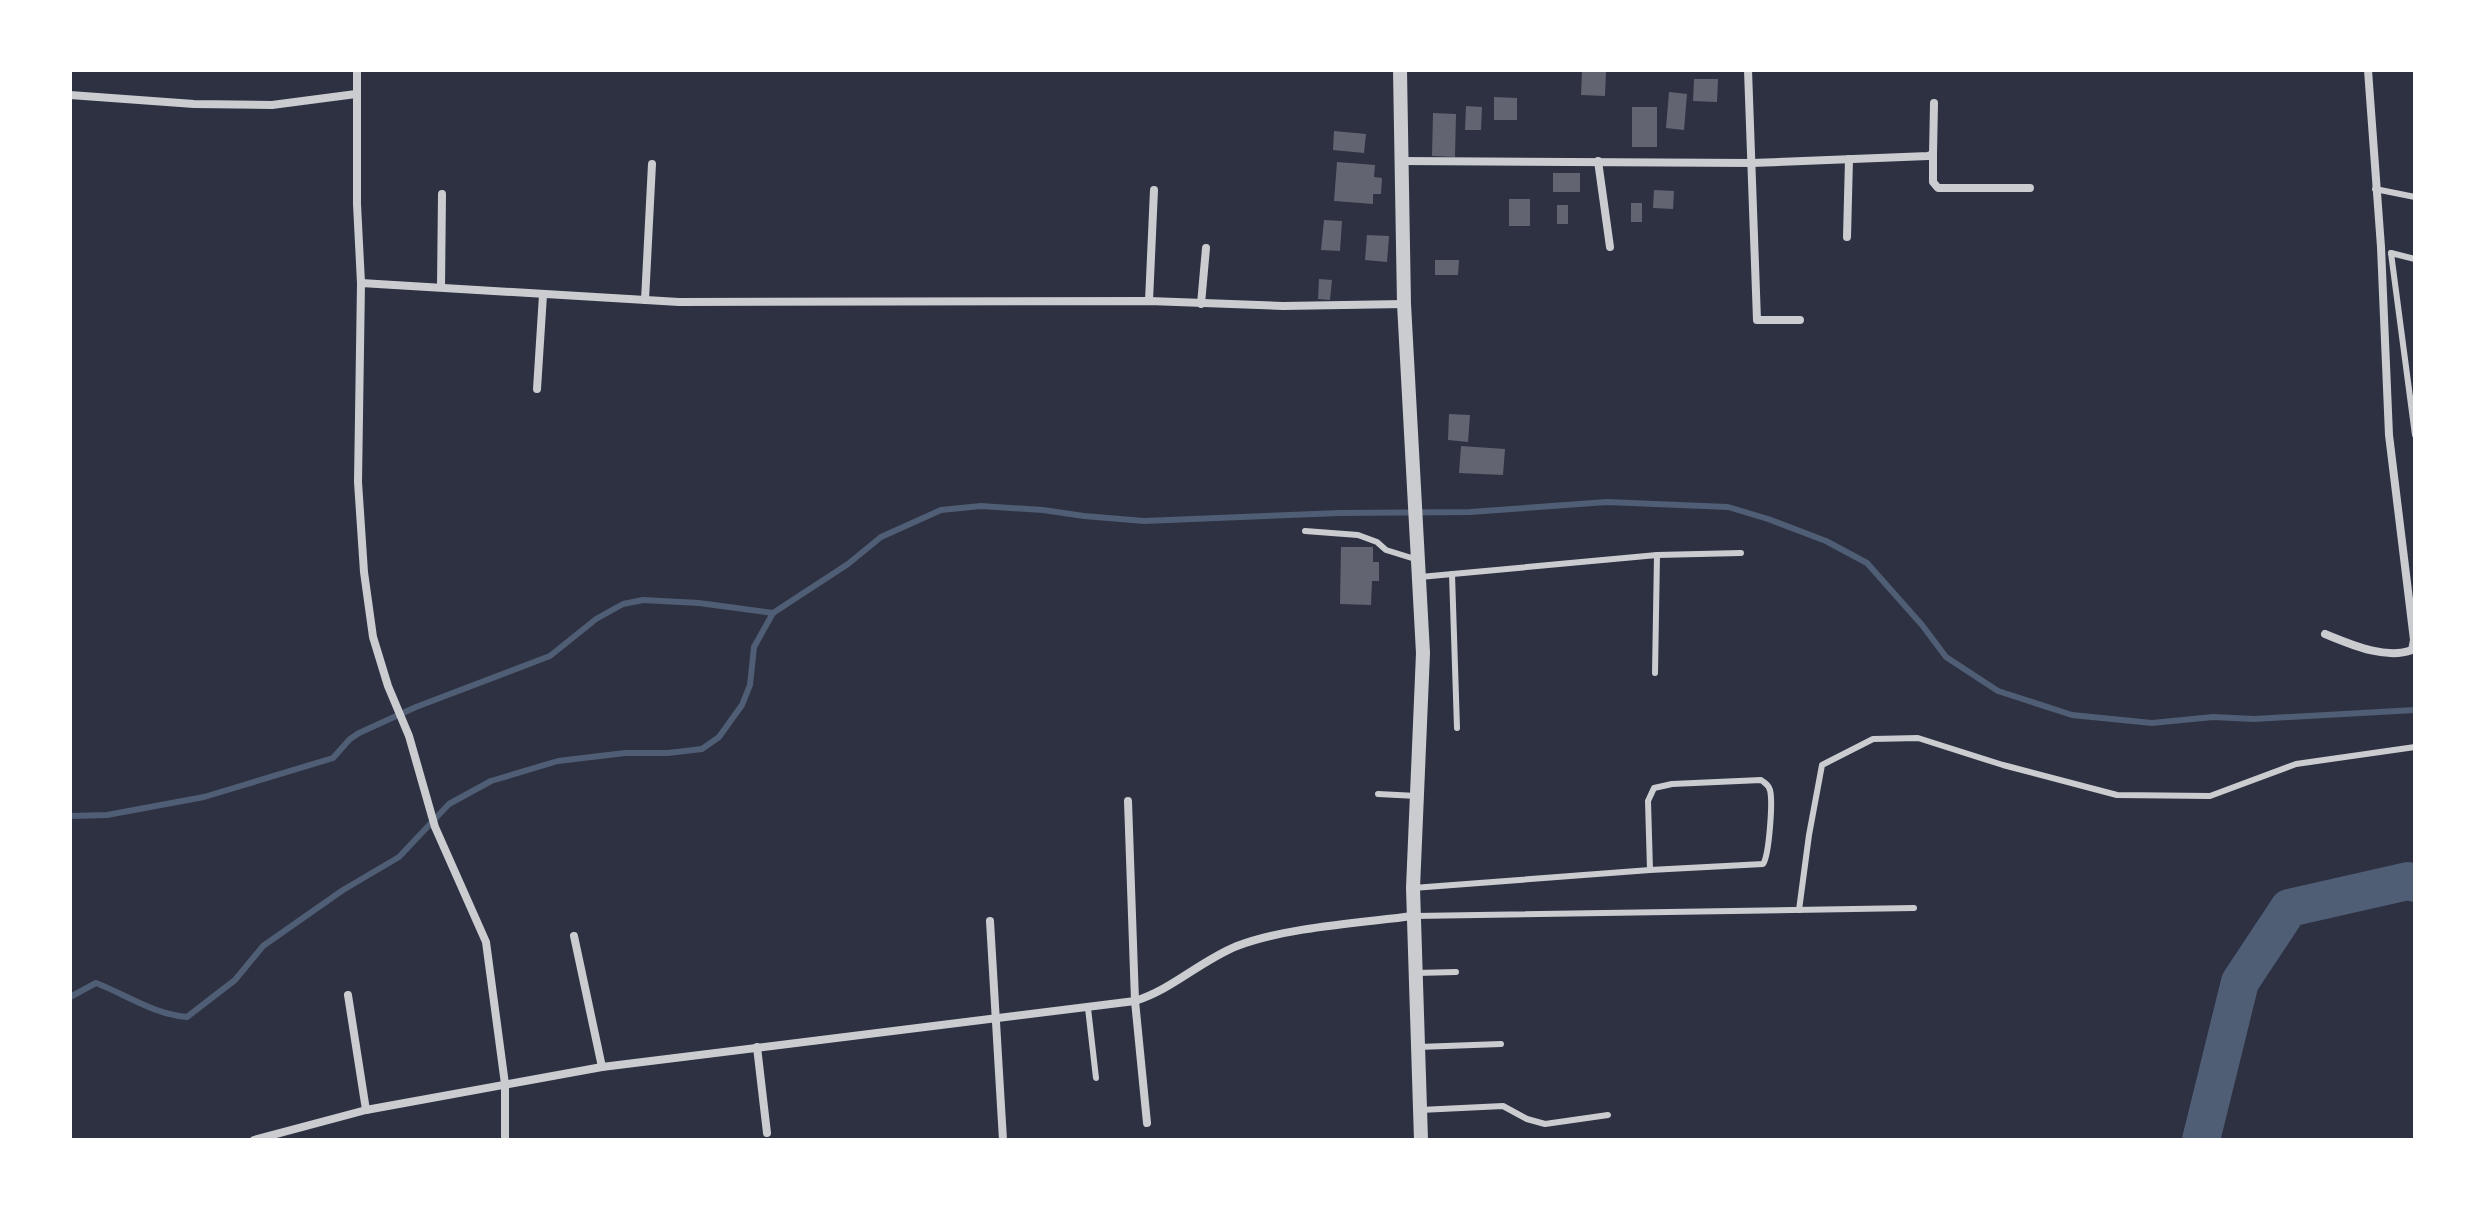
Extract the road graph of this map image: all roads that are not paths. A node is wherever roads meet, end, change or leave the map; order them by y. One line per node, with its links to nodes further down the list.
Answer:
1 (357, 70): 5 (street)
2 (1400, 70): 10 (street)
3 (1748, 70): 12 (street)
4 (2368, 70): 15 (street)
5 (356, 94): 6 (street); 25 (street)
6 (70, 95)
7 (1934, 103): 8 (street)
8 (1933, 154): 9 (street); 14 (street)
9 (1849, 159): 12 (street); 19 (street)
10 (1402, 161): 11 (street); 31 (street)
11 (1598, 161): 12 (street); 20 (street)
12 (1752, 163): 32 (street)
13 (652, 164): 28 (street)
14 (2030, 188)
15 (2375, 189): 18 (lane); 21 (street)
16 (1154, 190): 29 (street)
17 (442, 194): 26 (street)
18 (2415, 197)
19 (1847, 237)
20 (1610, 247)
21 (2381, 247): 23 (lane); 41 (street)
22 (1206, 248): 30 (street)
23 (2391, 253): 24 (lane); 34 (lane)
24 (2415, 259)
25 (361, 283): 26 (street); 66 (street)
26 (441, 287): 27 (street)
27 (543, 295): 28 (street); 33 (street)
28 (645, 300): 29 (street)
29 (1149, 301): 30 (street)
30 (1201, 304): 31 (street)
31 (1404, 304): 38 (street)
32 (1800, 320)
33 (537, 389)
34 (2415, 435)
35 (1305, 531): 38 (lane)
36 (1741, 553): 37 (lane)
37 (1657, 555): 39 (lane); 42 (lane)
38 (1419, 560): 40 (street)
39 (1452, 574): 40 (lane); 43 (lane)
40 (1420, 577): 46 (street)
41 (2325, 634)
42 (1655, 673)
43 (1457, 728)
44 (2415, 747): 51 (lane)
45 (1378, 794): 46 (lane)
46 (1417, 796): 49 (street)
47 (1128, 801): 58 (street)
48 (1650, 870): 48 (lane); 49 (lane)
49 (1413, 888): 52 (street)
50 (1914, 908): 51 (lane)
51 (1799, 910): 52 (lane)
52 (1413, 916): 56 (street); 58 (street)
53 (990, 921): 60 (street)
54 (574, 936): 64 (street)
55 (1456, 972): 56 (lane)
56 (1416, 973): 63 (street)
57 (348, 995): 67 (street)
58 (1135, 1001): 59 (street); 70 (street)
59 (1088, 1008): 60 (street); 65 (lane)
60 (996, 1019): 62 (street); 74 (street)
61 (1501, 1044): 63 (lane)
62 (757, 1047): 64 (street); 71 (street)
63 (1418, 1047): 68 (street)
64 (602, 1067): 66 (street)
65 (1096, 1078)
66 (505, 1084): 67 (street); 73 (street)
67 (366, 1110): 72 (street)
68 (1420, 1110): 69 (lane); 75 (street)
69 (1608, 1115)
70 (1147, 1123)
71 (767, 1133)
72 (254, 1140)
73 (505, 1140)
74 (1003, 1140)
75 (1421, 1140)

